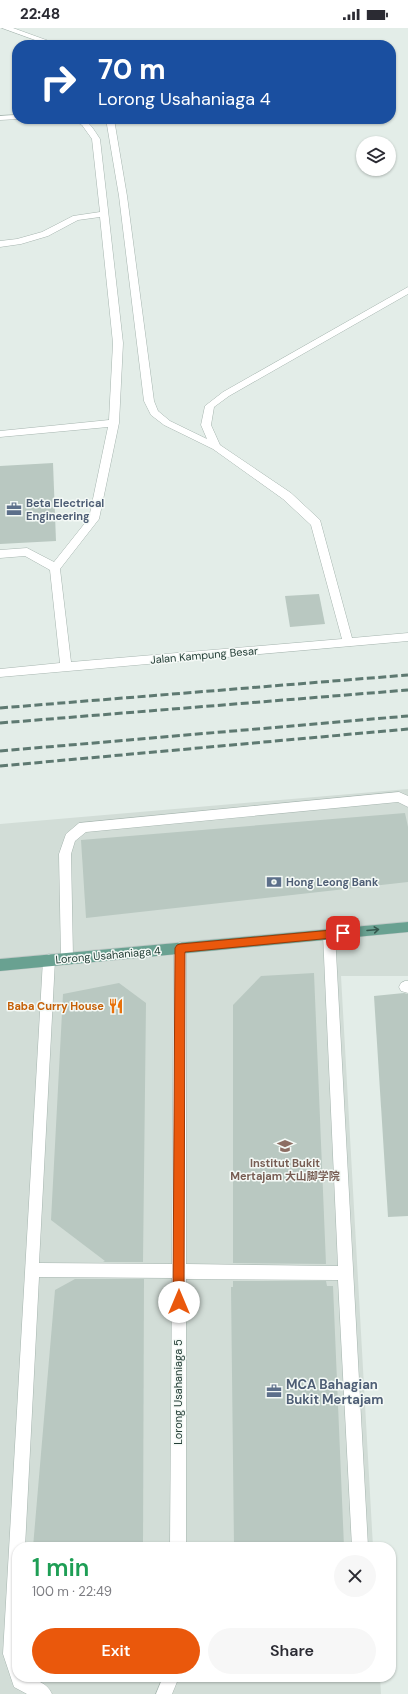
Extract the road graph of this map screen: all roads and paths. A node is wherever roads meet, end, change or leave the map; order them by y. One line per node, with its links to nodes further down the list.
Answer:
1 (6, 28): 2 (street)
2 (41, 40)
3 (12, 117): 4 (street)
4 (0, 118)
5 (85, 124): 7 (street)
6 (111, 124): 12 (street)
7 (104, 214): 8 (street); 10 (street)
8 (0, 244)
9 (408, 290): 12 (street)
10 (114, 423): 11 (street); 14 (street)
11 (0, 434)
12 (216, 447): 16 (street)
13 (0, 554): 14 (street)
14 (55, 568): 17 (street)
15 (408, 637): 16 (street, Jalan Kampung Besar)
16 (348, 642): 17 (street, Jalan Kampung Besar)
17 (66, 667): 18 (street, Jalan Kampung Besar)
18 (0, 673)
19 (408, 802): 23 (street)
20 (408, 927): 21 (main road, Lorong Usahaniaga 4, one-way to 20)
21 (329, 934): 22 (main road, Lorong Usahaniaga 4); 28 (street)
22 (180, 948): 23 (main road, Lorong Usahaniaga 4); 27 (street, Lorong Usahaniaga 5)
23 (67, 958): 24 (main road, Lorong Usahaniaga 4)
24 (49, 960): 25 (main road, Lorong Usahaniaga 4); 26 (street)
25 (0, 965)
26 (32, 1270): 27 (street); 29 (street)
27 (179, 1271): 28 (street); 30 (street, Lorong Usahaniaga 5)
28 (345, 1273): 31 (street)
29 (17, 1542)
30 (178, 1542)
31 (360, 1542)
32 (12, 1636): 33 (street)
33 (12, 1657)
34 (22, 1682): 36 (street)
35 (169, 1682): 37 (street)
36 (44, 1694)
37 (164, 1694)

